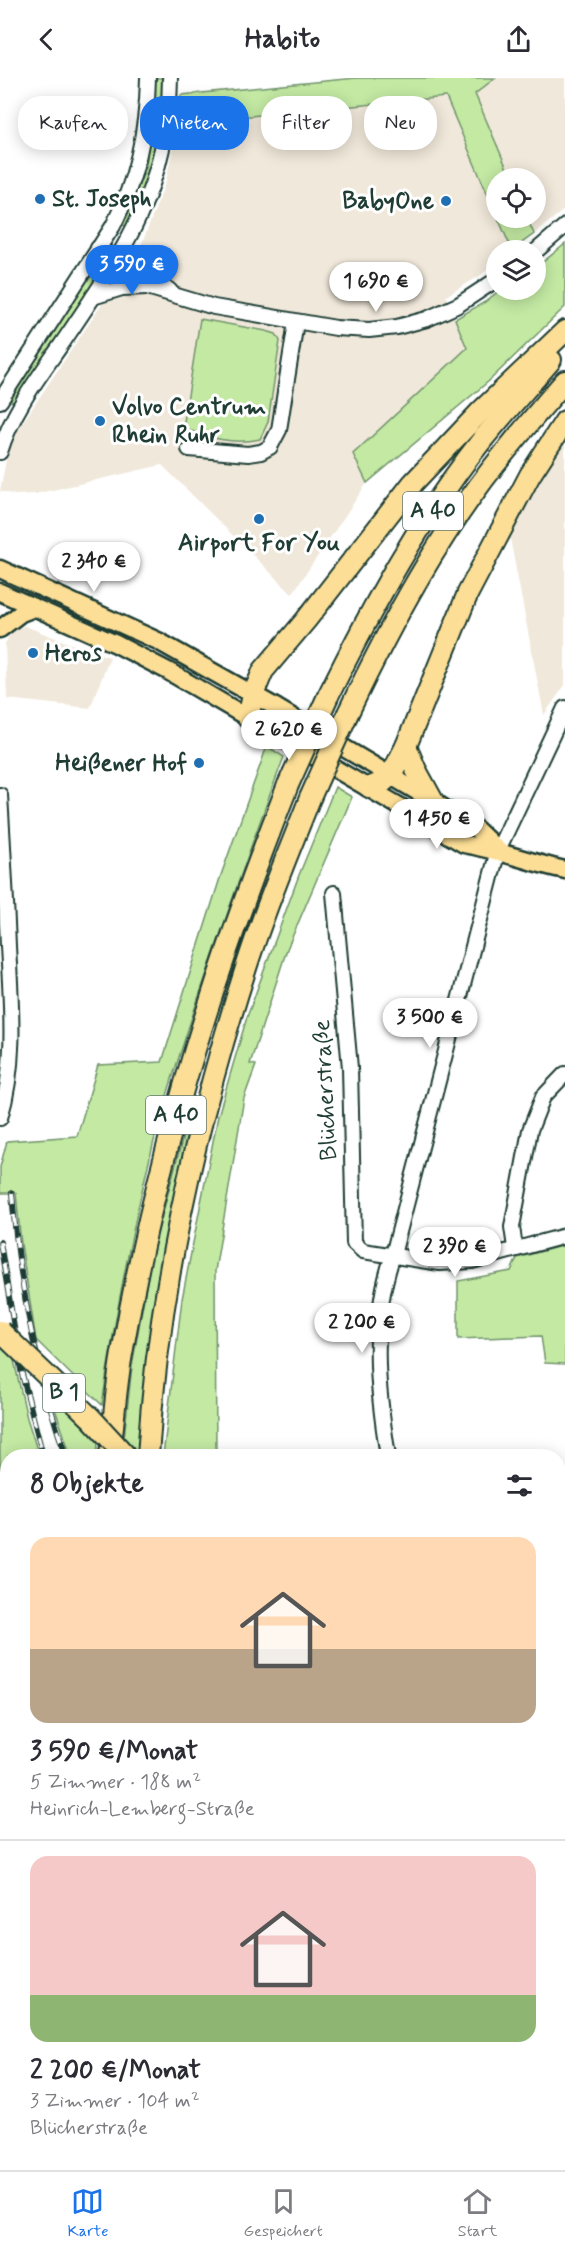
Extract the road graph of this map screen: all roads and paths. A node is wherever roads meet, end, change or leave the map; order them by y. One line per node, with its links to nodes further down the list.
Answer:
1 (148, 78): 5 (street)
2 (170, 78): 6 (street)
3 (565, 226): 4 (street)
4 (546, 242)
5 (98, 248): 6 (street); 15 (street)
6 (117, 259): 8 (street); 9 (street); 10 (street)
7 (486, 286): 11 (street)
8 (147, 288): 9 (street); 10 (street)
9 (174, 294): 11 (street)
10 (93, 297): 18 (street)
11 (296, 322): 17 (street)
12 (565, 331): 23 (highway)
13 (565, 344): 41 (highway, A 40, bridge)
14 (565, 381): 43 (highway, A 40, bridge)
15 (0, 401)
16 (565, 421): 26 (highway)
17 (189, 449)
18 (0, 452)
19 (0, 569): 23 (main road)
20 (0, 592): 21 (main road)
21 (34, 608): 22 (main road); 25 (main road)
22 (0, 629)
23 (253, 695): 25 (highway); 27 (main road)
24 (565, 708): 31 (street)
25 (248, 718): 28 (main road)
26 (406, 746): 27 (highway); 30 (highway)
27 (391, 775): 28 (highway); 30 (main road)
28 (369, 787): 31 (main road)
29 (0, 795): 34 (street)
30 (433, 801): 31 (main road)
31 (498, 850): 32 (main road); 39 (street)
32 (565, 870)
33 (334, 893): 39 (street, Blücherstraße)
34 (6, 1013): 36 (street)
35 (565, 1074): 38 (street)
36 (0, 1119)
37 (565, 1236): 38 (street, Blücherstraße)
38 (514, 1248): 39 (street, Blücherstraße)
39 (393, 1255): 44 (street)
40 (0, 1331): 42 (highway, B 1, bridge)
41 (111, 1449)
42 (120, 1449)
43 (149, 1449)
44 (387, 1449)

